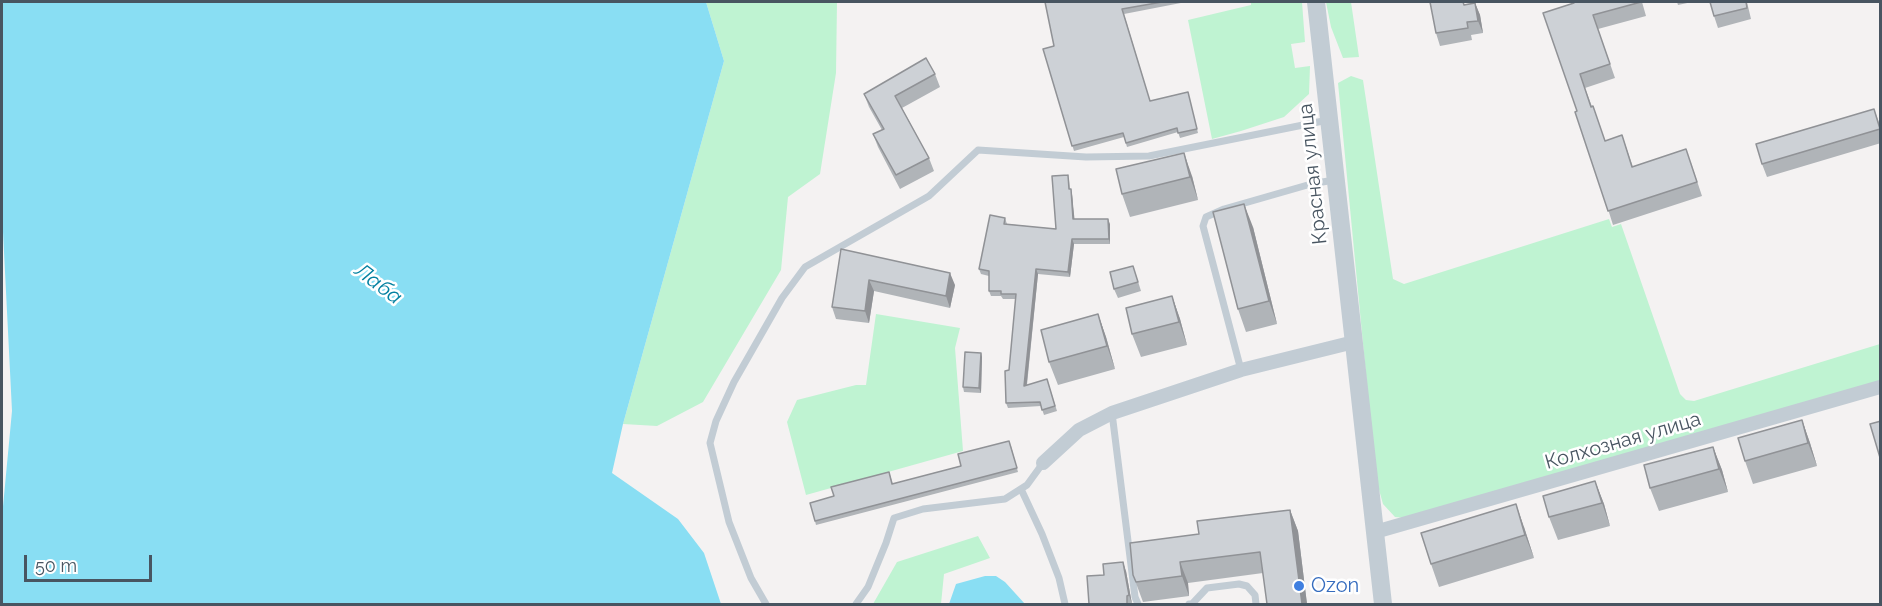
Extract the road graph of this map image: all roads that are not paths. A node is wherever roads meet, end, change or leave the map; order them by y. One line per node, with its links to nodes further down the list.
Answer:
1 (1316, 2): 2 (street, Красная улица)
2 (1329, 120): 3 (street, Красная улица); 11 (lane)
3 (1336, 180): 4 (street, Красная улица); 5 (lane)
4 (1354, 342): 5 (street); 10 (street, Красная улица)
5 (1241, 370): 7 (street)
6 (1881, 387): 10 (street, Колхозная улица)
7 (1112, 413): 8 (street); 14 (lane)
8 (1043, 463): 9 (lane)
9 (1021, 489): 12 (lane); 13 (lane)
10 (1375, 532): 17 (street, Красная улица)
11 (766, 604)
12 (856, 604)
13 (1065, 604)
14 (1138, 604)
15 (1189, 604): 16 (lane)
16 (1256, 604)
17 (1383, 604)

